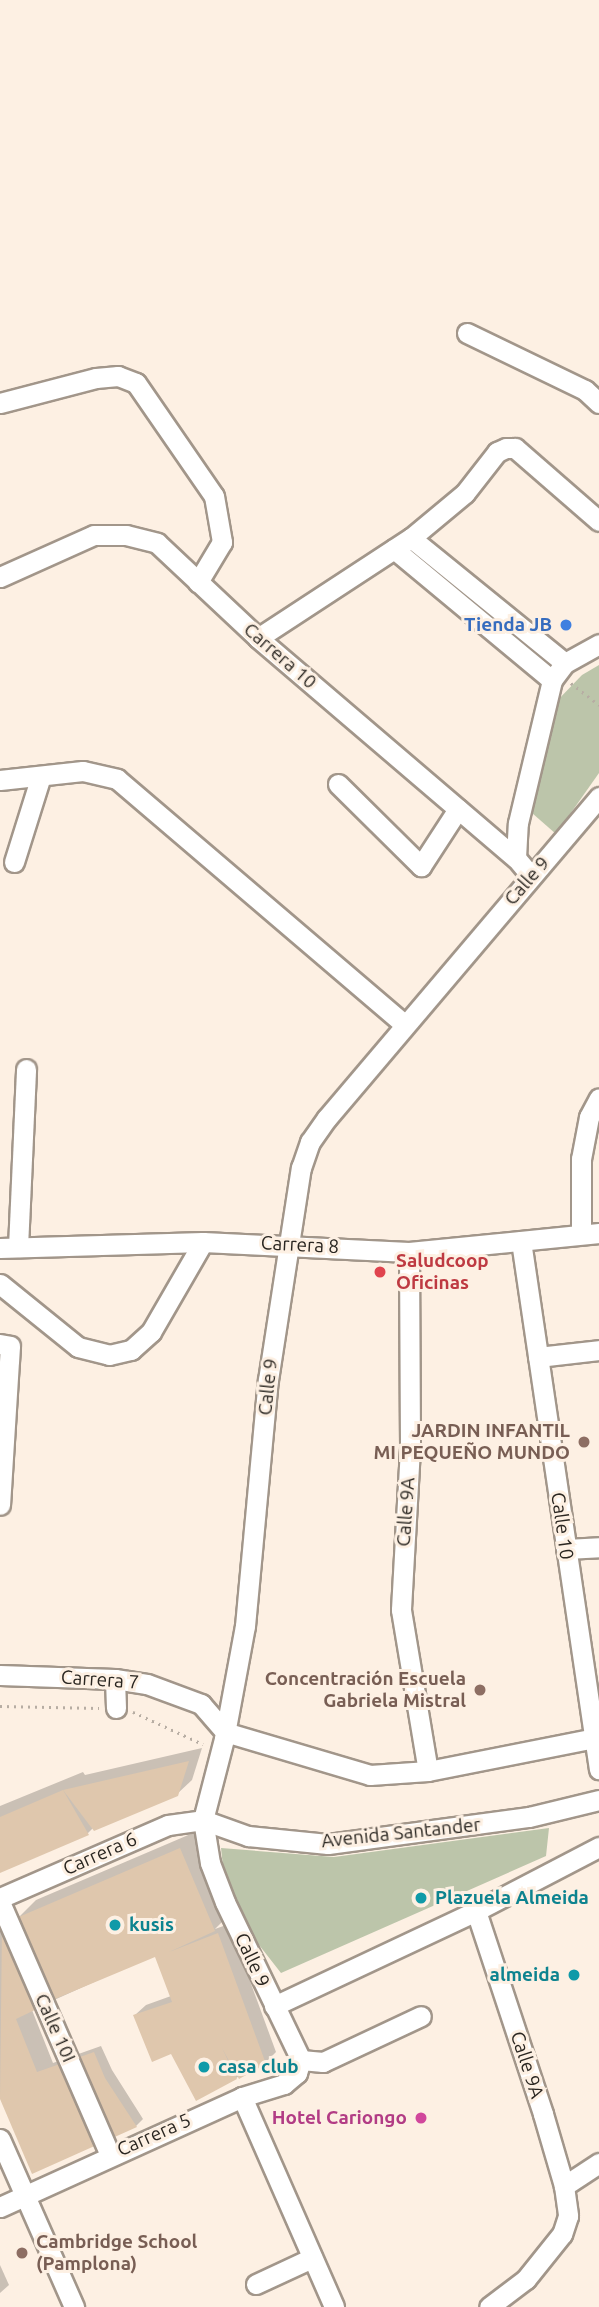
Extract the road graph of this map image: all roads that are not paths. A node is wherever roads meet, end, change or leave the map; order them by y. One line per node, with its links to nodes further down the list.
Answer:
1 (467, 333): 3 (street)
2 (0, 403): 8 (street)
3 (599, 403)
4 (599, 521): 5 (street)
5 (411, 538): 6 (street); 11 (street)
6 (394, 550): 9 (street); 11 (street)
7 (0, 577): 8 (street, Carrera 10)
8 (198, 582): 9 (street, Carrera 10)
9 (258, 638): 16 (street, Carrera 10)
10 (599, 644): 11 (street)
11 (558, 672): 17 (street)
12 (41, 776): 13 (street); 18 (street); 20 (street)
13 (0, 780)
14 (338, 784): 16 (street)
15 (599, 797): 19 (street, Calle 9)
16 (458, 809): 17 (street, Carrera 10)
17 (516, 858): 19 (street, Carrera 10)
18 (14, 862)
19 (531, 876): 20 (street, Calle 9)
20 (404, 1024): 26 (street, Calle 9)
21 (26, 1069): 27 (street)
22 (599, 1098): 23 (street)
23 (590, 1234): 24 (street, Carrera 8)
24 (521, 1241): 28 (street, Carrera 8); 32 (street, Calle 10)
25 (203, 1242): 26 (street, Carrera 8); 27 (street, Carrera 8); 29 (street)
26 (289, 1244): 28 (street, Carrera 8); 38 (street, Calle 9)
27 (9, 1247)
28 (409, 1251): 40 (street, Calle 9A)
29 (0, 1284)
30 (0, 1344): 33 (street)
31 (599, 1350): 32 (street)
32 (538, 1357): 36 (street, Calle 10)
33 (3, 1440): 34 (street)
34 (0, 1505)
35 (599, 1547): 36 (street)
36 (566, 1549): 39 (street, Calle 10)
37 (0, 1675): 38 (street, Carrera 7)
38 (223, 1741): 40 (street); 42 (street, Calle 9)
39 (597, 1750): 40 (street)
40 (428, 1771)
41 (599, 1800): 42 (street, Avenida Santander)
42 (203, 1820): 44 (street, Carrera 6); 46 (street, Calle 9)
43 (599, 1847): 45 (street)
44 (0, 1900): 51 (street, Calle 10I)
45 (476, 1911): 46 (street); 53 (street, Calle 9A)
46 (274, 2006): 48 (street, Calle 9)
47 (421, 2016): 48 (street)
48 (300, 2060): 49 (street, Carrera 5)
49 (242, 2097): 51 (street, Carrera 5); 56 (street)
50 (0, 2138): 54 (street)
51 (110, 2155): 54 (street, Carrera 5)
52 (599, 2164): 53 (street)
53 (564, 2186): 60 (street, Calle 9A)
54 (25, 2195): 55 (street, Carrera 5); 58 (street)
55 (0, 2207)
56 (312, 2258): 57 (street); 59 (street)
57 (256, 2284)
58 (74, 2307)
59 (334, 2307)
60 (489, 2307)

